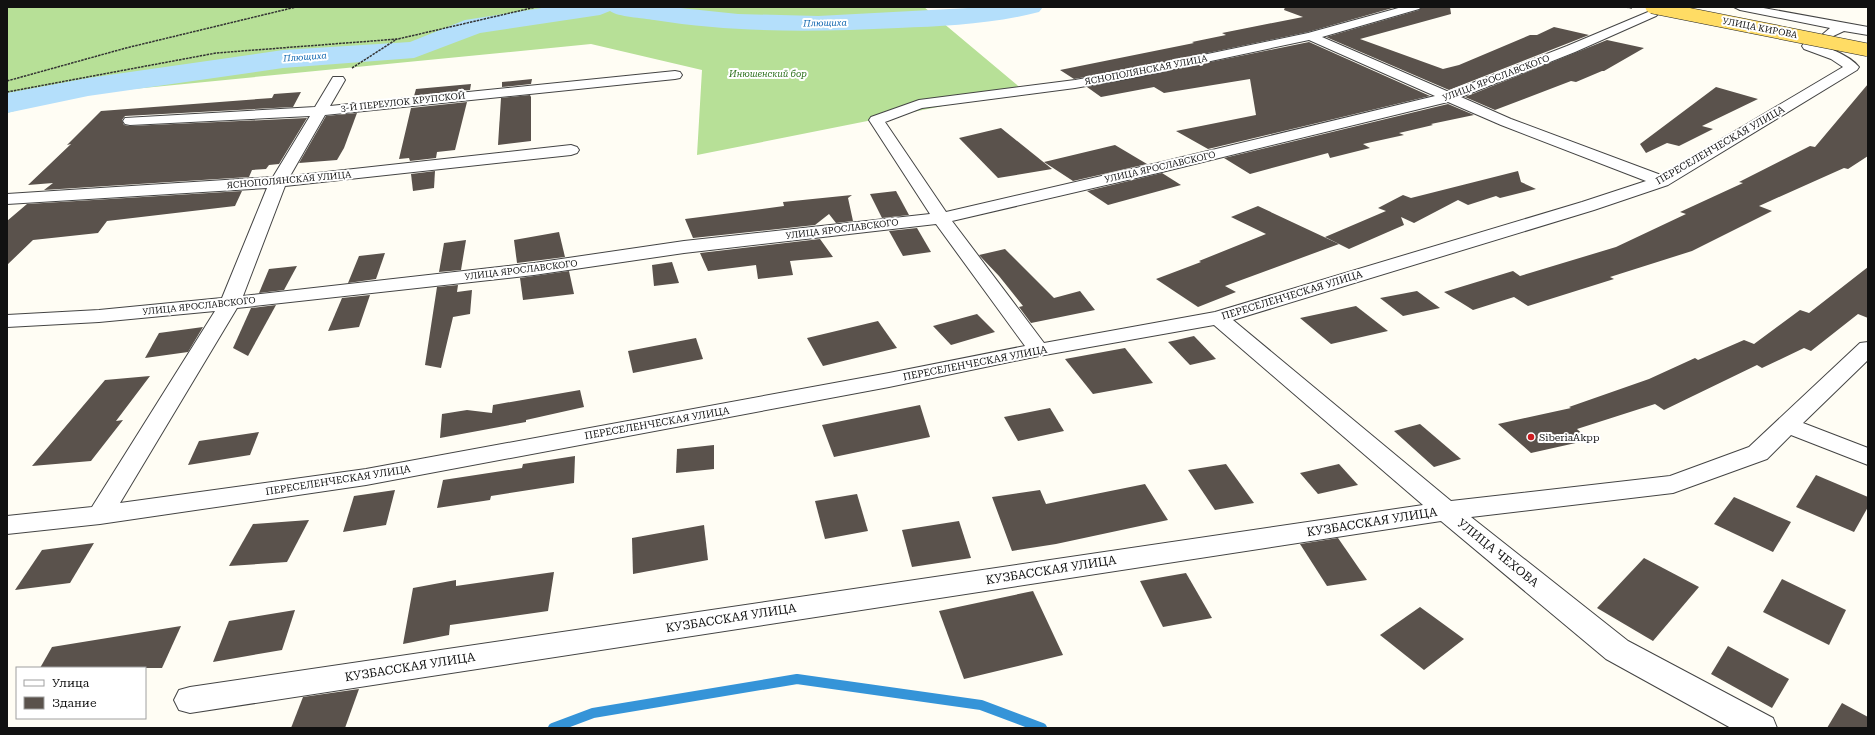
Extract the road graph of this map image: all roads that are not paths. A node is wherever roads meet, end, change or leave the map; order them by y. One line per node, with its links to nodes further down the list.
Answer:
1 (1415, 7): 7 (street, ЯСНОПОЛЯНСКАЯ УЛИЦА)
2 (1740, 7): 4 (street)
3 (1652, 10): 9 (main road, УЛИЦА КИРОВА, bridge); 12 (street, УЛИЦА ЯРОСЛАВСКОГО)
4 (1842, 27): 5 (street); 6 (street)
5 (1868, 31)
6 (1828, 35)
7 (1310, 36): 12 (street); 19 (street, ЯСНОПОЛЯНСКАЯ УЛИЦА)
8 (1808, 46): 16 (street, ПЕРЕСЕЛЕНЧЕСКАЯ УЛИЦА)
9 (1868, 50)
10 (675, 75): 13 (street, 3-Й ПЕРЕУЛОК КРУПСКОЙ)
11 (338, 80): 13 (street)
12 (1450, 97): 16 (street); 19 (street, УЛИЦА ЯРОСЛАВСКОГО)
13 (320, 111): 14 (street, 3-Й ПЕРЕУЛОК КРУПСКОЙ); 17 (street)
14 (130, 121)
15 (570, 150): 17 (street, ЯСНОПОЛЯНСКАЯ УЛИЦА)
16 (1662, 181): 21 (street, ПЕРЕСЕЛЕНЧЕСКАЯ УЛИЦА)
17 (278, 182): 18 (street, ЯСНОПОЛЯНСКАЯ УЛИЦА); 20 (street)
18 (7, 199)
19 (941, 218): 20 (street, УЛИЦА ЯРОСЛАВСКОГО); 24 (street)
20 (230, 303): 22 (street, УЛИЦА ЯРОСЛАВСКОГО); 28 (street)
21 (1218, 318): 24 (street, ПЕРЕСЕЛЕНЧЕСКАЯ УЛИЦА); 27 (street, УЛИЦА ЧЕХОВА)
22 (7, 321)
23 (1868, 348): 25 (street, КУЗБАССКАЯ УЛИЦА)
24 (1039, 350): 28 (street, ПЕРЕСЕЛЕНЧЕСКАЯ УЛИЦА)
25 (1787, 426): 26 (street); 27 (street, КУЗБАССКАЯ УЛИЦА)
26 (1868, 457)
27 (1446, 510): 30 (street, КУЗБАССКАЯ УЛИЦА); 31 (street, УЛИЦА ЧЕХОВА)
28 (100, 515): 29 (street, ПЕРЕСЕЛЕНЧЕСКАЯ УЛИЦА)
29 (7, 525)
30 (190, 700)
31 (1761, 728)

